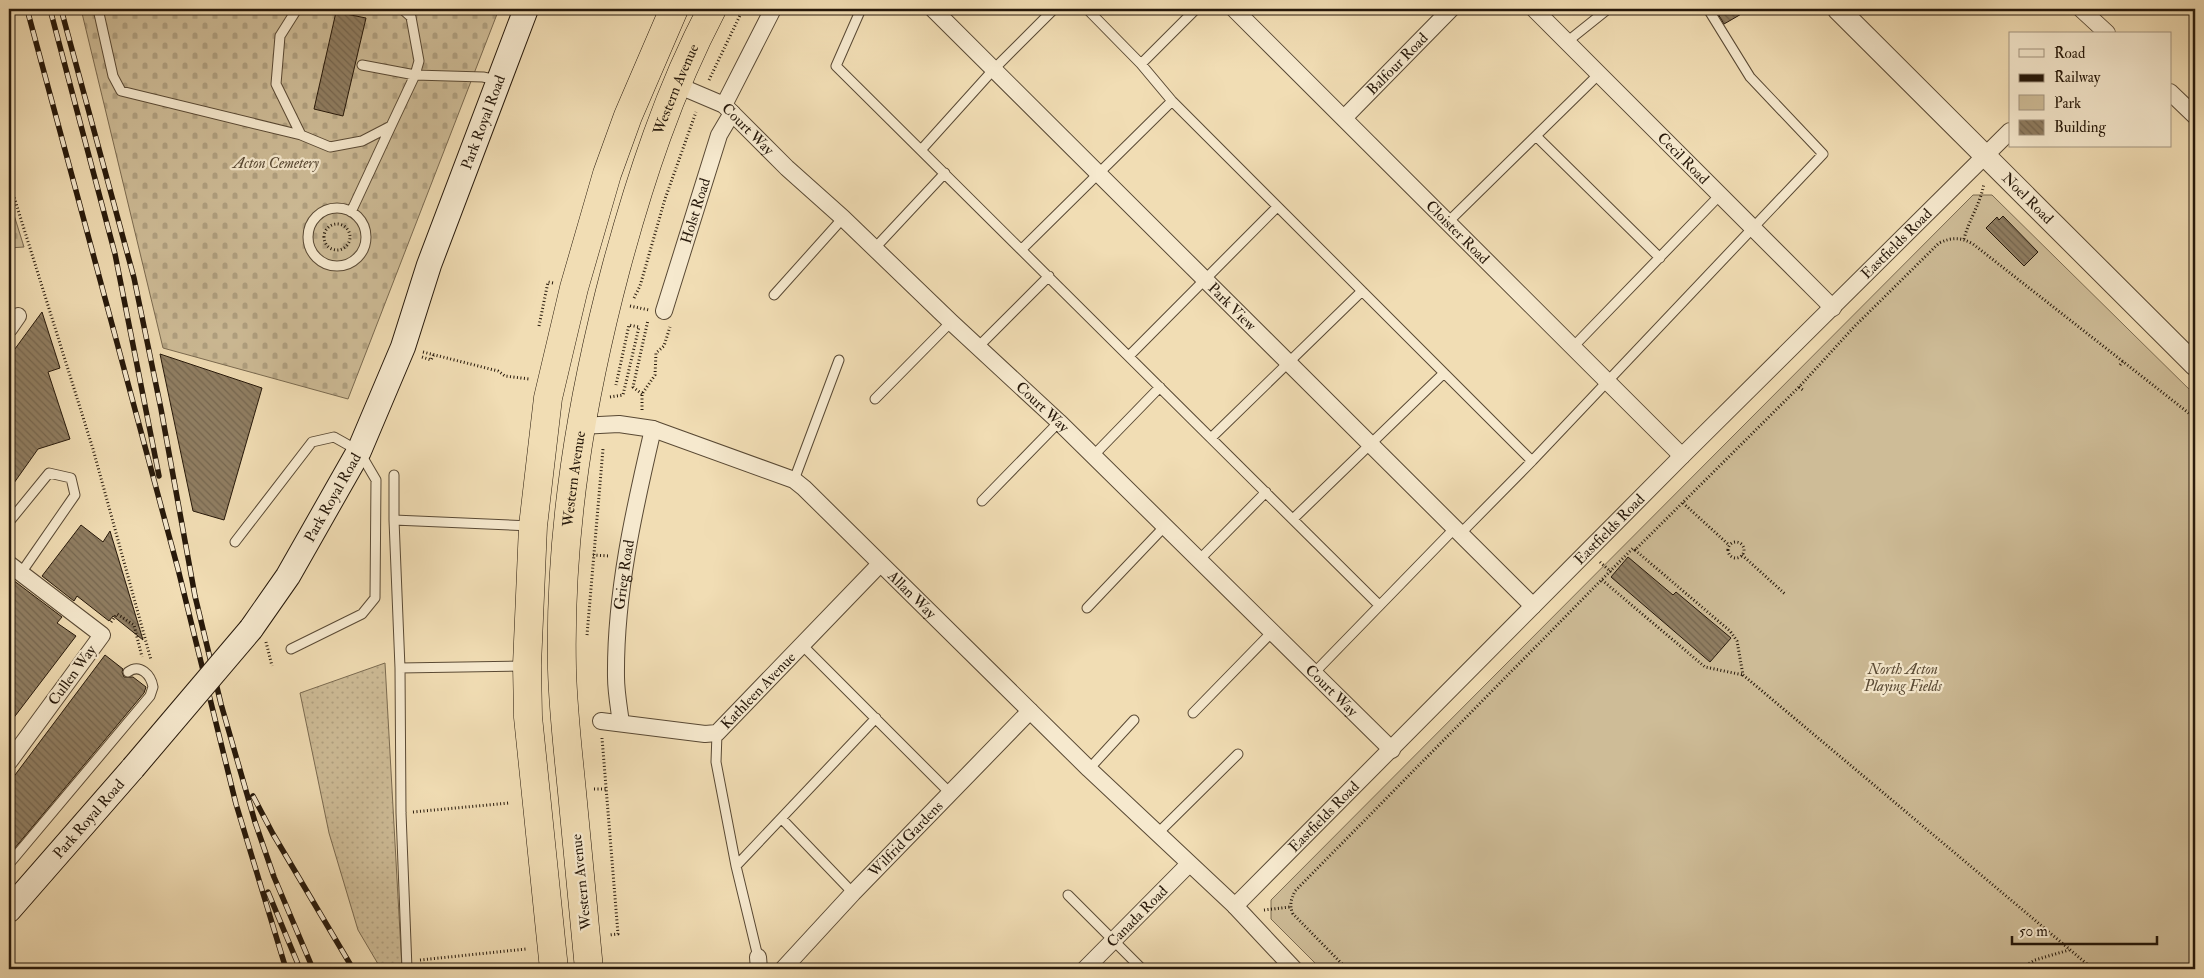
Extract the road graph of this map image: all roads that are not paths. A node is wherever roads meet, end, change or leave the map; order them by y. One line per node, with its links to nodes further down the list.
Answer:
1 (98, 9): 37 (lane)
2 (297, 9): 37 (lane)
3 (402, 9): 20 (lane)
4 (526, 9): 28 (main road, Park Royal Road)
5 (674, 9): 85 (highway)
6 (712, 9): 29 (highway, Western Avenue)
7 (773, 9): 32 (street, Holst Road)
8 (861, 9): 39 (lane)
9 (933, 9): 25 (street, Park View)
10 (1054, 9): 25 (lane)
11 (1087, 9): 23 (lane)
12 (1196, 9): 23 (lane)
13 (1234, 9): 34 (street, Cloister Road)
14 (1450, 9): 34 (street, Balfour Road)
15 (1534, 9): 22 (street, Cecil Road)
16 (1608, 9): 22 (lane)
17 (1708, 9): 48 (lane)
18 (1838, 9): 40 (street, Noel Road)
19 (2081, 9): 21 (street)
20 (414, 13): 27 (lane)
21 (2106, 32)
22 (1568, 42): 26 (street, Cecil Road)
23 (1141, 64): 31 (lane)
24 (362, 65): 27 (lane)
25 (994, 70): 39 (lane); 42 (street, Park View)
26 (1600, 73): 38 (lane); 43 (street, Cecil Road)
27 (416, 75): 28 (lane); 35 (lane)
28 (498, 80): 74 (main road, Park Royal Road)
29 (678, 85): 32 (street, Court Way); 70 (highway, Western Avenue)
30 (2172, 94): 33 (street)
31 (1172, 101): 42 (lane); 44 (lane)
32 (728, 109): 46 (street, Court Way); 57 (street, Holst Road)
33 (2195, 116)
34 (1344, 118): 47 (street, Cloister Road)
35 (391, 126): 37 (lane); 45 (lane)
36 (2009, 132): 40 (street, Eastfields Road)
37 (301, 135)
38 (1536, 136): 47 (lane); 51 (lane)
39 (921, 150): 41 (lane)
40 (1987, 155): 56 (street, Eastfields Road); 64 (street, Noel Road)
41 (945, 173): 49 (lane); 50 (lane)
42 (1098, 173): 50 (lane); 53 (street, Park View)
43 (1722, 194): 48 (street, Cecil Road); 51 (lane)
44 (1278, 207): 53 (lane); 54 (lane)
45 (351, 212): 45 (lane)
46 (844, 218): 49 (street, Court Way); 55 (lane)
47 (1448, 222): 60 (street, Cloister Road)
48 (1755, 228): 56 (street, Cecil Road); 66 (lane)
49 (874, 249): 58 (street, Court Way)
50 (1022, 249): 52 (lane)
51 (1660, 258): 60 (lane)
52 (1049, 276): 59 (lane); 61 (lane)
53 (1206, 280): 61 (lane); 63 (street, Park View)
54 (1362, 291): 63 (lane); 65 (lane)
55 (774, 295)
56 (1833, 308): 76 (street, Eastfields Road)
57 (664, 311)
58 (951, 322): 59 (street, Court Way); 68 (lane)
59 (978, 347): 69 (street, Court Way)
60 (1573, 347): 66 (street, Cloister Road)
61 (1129, 356): 67 (lane)
62 (839, 360): 79 (lane)
63 (1289, 363): 72 (lane); 73 (street, Park View)
64 (2195, 365)
65 (1444, 373): 73 (lane); 77 (lane)
66 (1607, 381): 76 (street, Cloister Road); 77 (lane)
67 (1160, 387): 72 (lane); 75 (lane)
68 (875, 399)
69 (1058, 422): 75 (street, Court Way); 81 (lane)
70 (602, 425): 71 (street, Allan Way); 127 (highway, Western Avenue)
71 (647, 428): 79 (street, Allan Way); 107 (street, Grieg Road)
72 (1211, 438): 80 (lane)
73 (1371, 444): 82 (lane); 87 (street, Park View)
74 (358, 451): 88 (lane); 97 (lane); 122 (main road, Park Royal Road, bridge)
75 (1093, 456): 86 (street, Court Way)
76 (1682, 456): 93 (street, Eastfields Road)
77 (1532, 461): 87 (lane)
78 (394, 475): 83 (lane)
79 (794, 480): 90 (street, Allan Way)
80 (1266, 492): 82 (lane); 89 (lane)
81 (982, 501)
82 (1293, 519): 92 (lane)
83 (394, 520): 85 (lane); 99 (lane)
84 (9, 522): 91 (lane)
85 (534, 526): 98 (highway)
86 (1165, 526): 89 (street, Court Way); 94 (lane)
87 (1458, 531): 92 (lane); 93 (street, Park View)
88 (235, 542)
89 (1199, 560): 95 (street, Court Way)
90 (880, 564): 96 (street, Kathleen Avenue); 102 (street, Allan Way)
91 (15, 568): 111 (street, Cullen Way)
92 (1379, 605): 101 (lane)
93 (1534, 606): 109 (street, Eastfields Road)
94 (1087, 608)
95 (1272, 632): 101 (street, Court Way); 103 (lane)
96 (801, 644): 104 (lane); 108 (street, Kathleen Avenue)
97 (291, 649)
98 (527, 665): 99 (lane); 126 (highway)
99 (400, 668): 125 (lane)
100 (128, 672): 116 (lane)
101 (1314, 673): 109 (street, Court Way)
102 (1030, 712): 112 (street, Allan Way); 113 (street, Wilfrid Gardens)
103 (1193, 713)
104 (876, 718): 113 (lane); 114 (lane)
105 (1134, 720): 112 (lane)
106 (601, 721): 107 (street, Kathleen Avenue)
107 (621, 723): 108 (street, Kathleen Avenue)
108 (717, 733): 118 (lane)
109 (1392, 750): 121 (street, Eastfields Road)
110 (1238, 754): 115 (lane)
111 (9, 762)
112 (1089, 769): 115 (street, Allan Way)
113 (950, 793): 119 (street, Wilfrid Gardens)
114 (782, 819): 118 (lane); 119 (lane)
115 (1157, 834): 117 (street, Allan Way)
116 (9, 864)
117 (1189, 864): 121 (street, Allan Way); 123 (street, Canada Road)
118 (736, 866): 124 (lane)
119 (852, 893): 128 (street, Wilfrid Gardens)
120 (1068, 895): 123 (lane)
121 (1235, 906): 131 (street, Allan Way)
122 (9, 910)
123 (1115, 940): 129 (street, Canada Road); 130 (lane)
124 (758, 963)
125 (406, 965)
126 (554, 969)
127 (590, 969)
128 (783, 969)
129 (1085, 969)
130 (1142, 969)
131 (1294, 969)

